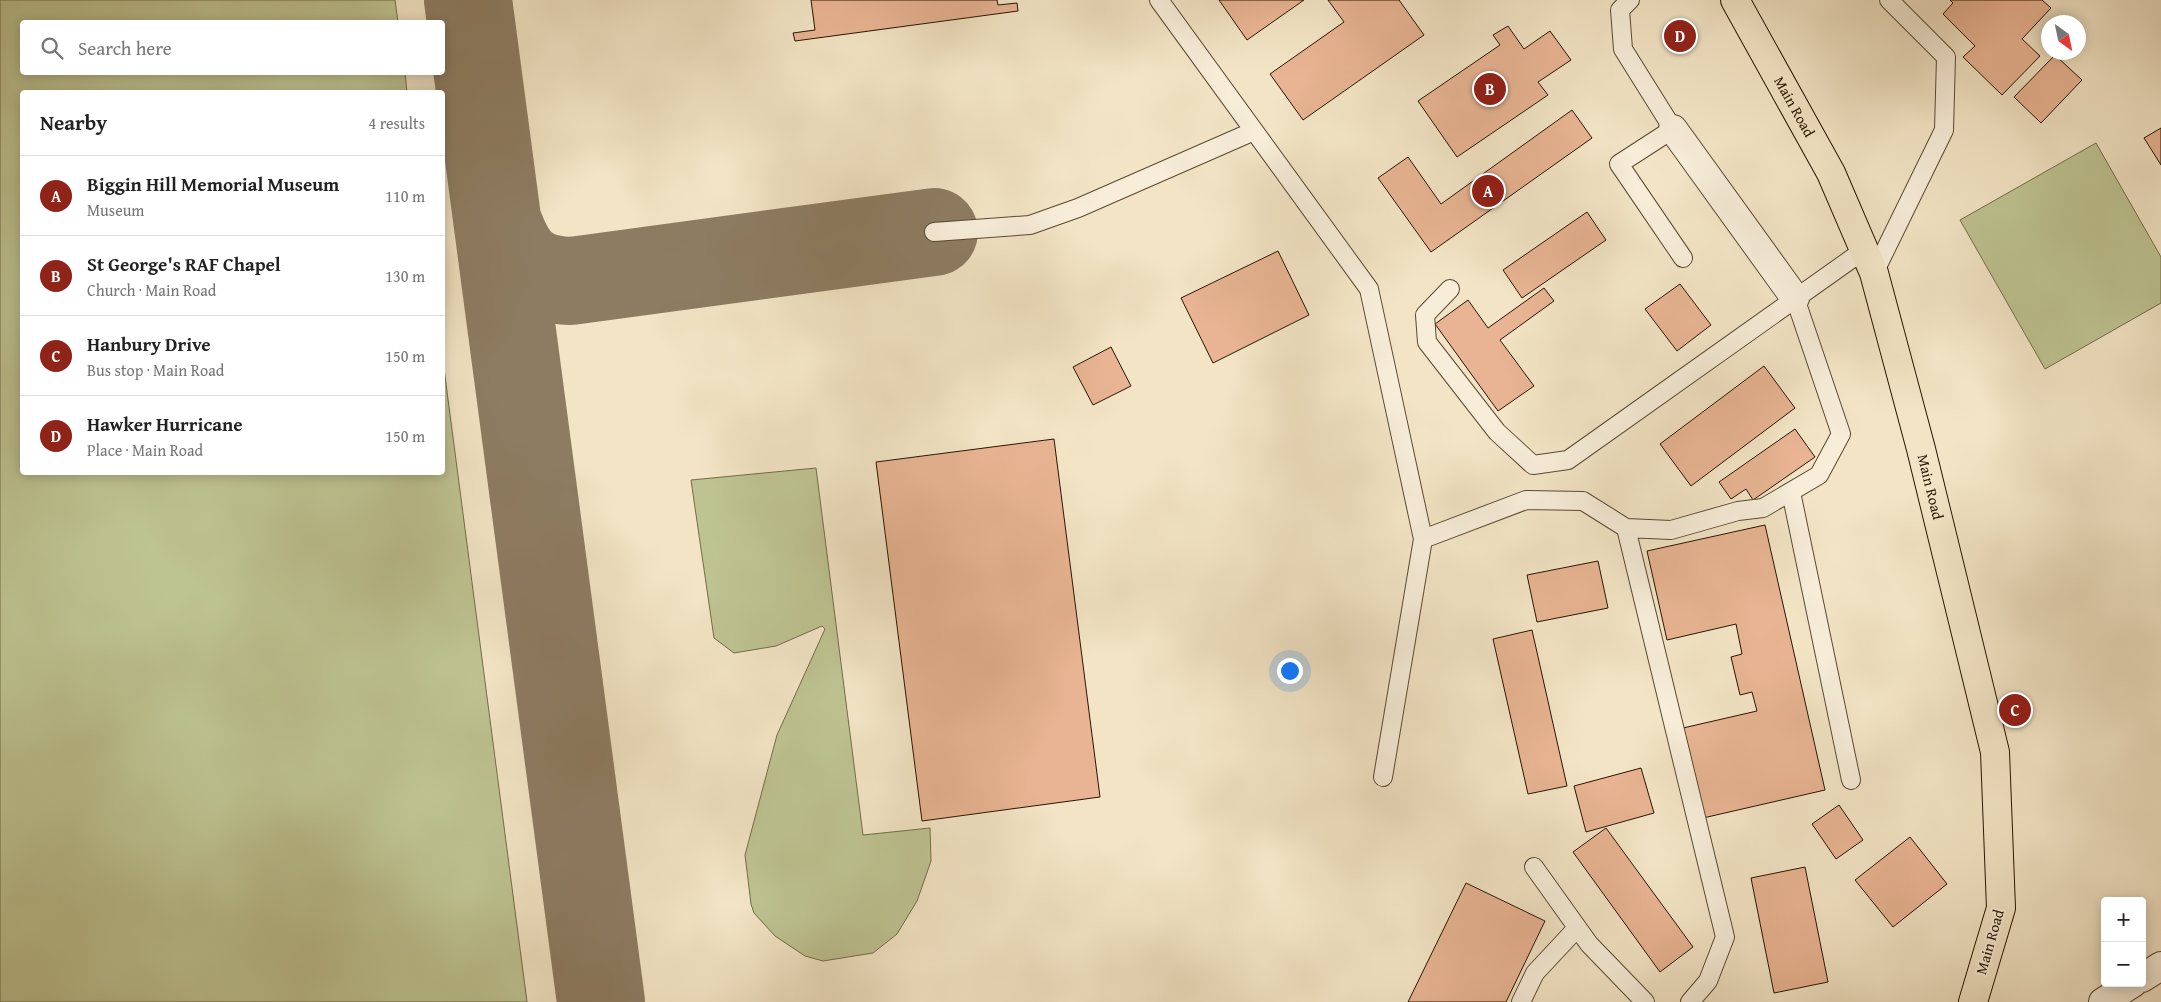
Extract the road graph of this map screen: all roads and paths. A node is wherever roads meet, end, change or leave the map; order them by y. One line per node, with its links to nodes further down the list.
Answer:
1 (1159, 0): 6 (lane)
2 (1630, 0): 5 (lane)
3 (1734, 0): 9 (main road, Main Road)
4 (1889, 0): 9 (lane)
5 (1673, 129): 8 (lane); 11 (street)
6 (1254, 131): 7 (lane); 14 (lane)
7 (934, 232)
8 (1683, 258)
9 (1869, 261): 11 (lane); 25 (main road, Main Road)
10 (1450, 288): 11 (lane)
11 (1795, 298): 12 (lane)
12 (1791, 492): 13 (lane); 16 (lane)
13 (1626, 528): 14 (lane); 24 (lane)
14 (1423, 539): 15 (lane)
15 (1383, 778)
16 (1851, 780)
17 (1534, 867): 18 (lane)
18 (1577, 928): 22 (lane); 23 (lane)
19 (2161, 966): 20 (street)
20 (2146, 975)
21 (2127, 987): 26 (street)
22 (1521, 1002)
23 (1645, 1002)
24 (1690, 1002)
25 (1973, 1002)
26 (2103, 1002)

